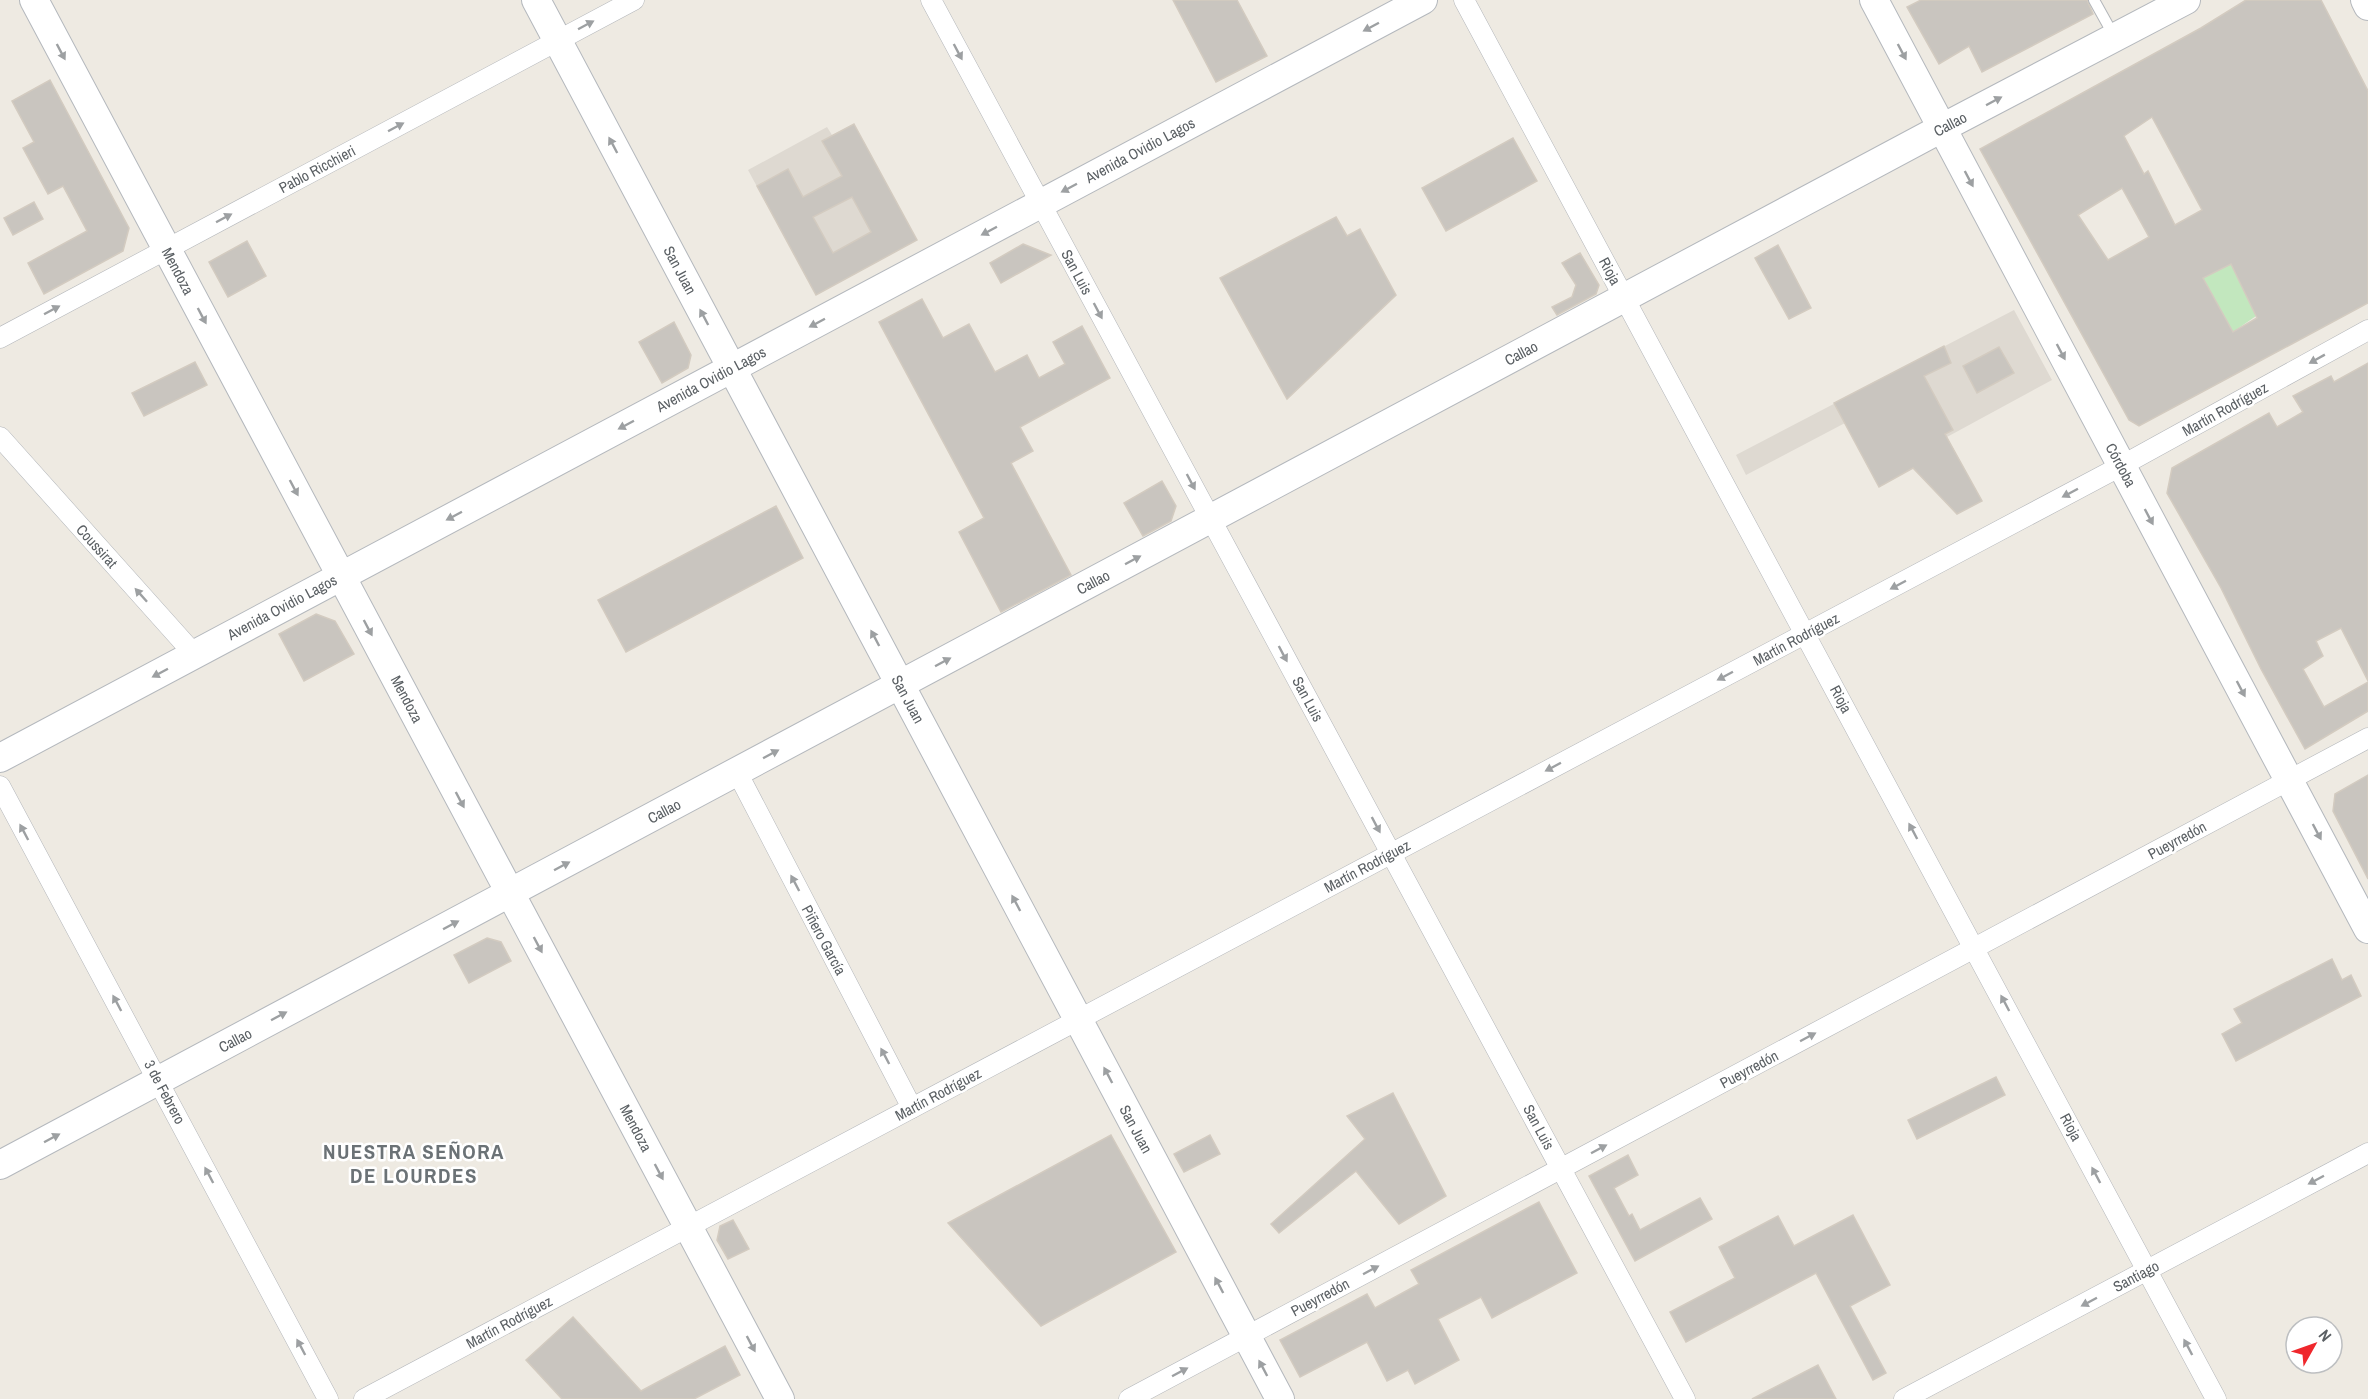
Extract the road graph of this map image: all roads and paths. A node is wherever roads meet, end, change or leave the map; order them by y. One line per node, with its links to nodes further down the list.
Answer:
1 (34, 0): 16 (main road, Mendoza, one-way to 16)
2 (536, 0): 13 (main road, San Juan)
3 (634, 0): 13 (street, Pablo Ricchieri, one-way to 3)
4 (931, 0): 15 (street, San Luis, one-way to 15)
5 (1423, 0): 15 (main road, Avenida Ovidio Lagos, one-way to 15)
6 (1464, 0): 17 (street, Rioja)
7 (1874, 0): 14 (main road, Córdoba, one-way to 14)
8 (2094, 0): 12 (lane)
9 (2186, 0): 12 (main road, Callao)
10 (2365, 0): 11 (main road)
11 (2368, 6)
12 (2115, 37): 14 (main road, Callao, one-way to 12)
13 (557, 41): 16 (street, Pablo Ricchieri, one-way to 13); 20 (main road, San Juan, one-way to 13)
14 (1942, 128): 17 (main road, Callao); 22 (main road, Córdoba, one-way to 22)
15 (1040, 204): 20 (main road, Avenida Ovidio Lagos, one-way to 20); 23 (street, San Luis, one-way to 23)
16 (166, 249): 19 (street, Pablo Ricchieri, one-way to 16); 24 (main road, Mendoza, one-way to 24)
17 (1625, 298): 23 (main road, Callao); 25 (street, Rioja)
18 (2368, 330): 22 (street, Martín Rodríguez, one-way to 22)
19 (0, 338)
20 (732, 368): 24 (main road, Avenida Ovidio Lagos, one-way to 24); 27 (main road, San Juan, one-way to 20)
21 (0, 437): 26 (street, Coussirat, one-way to 21)
22 (2121, 466): 25 (street, Martín Rodríguez, one-way to 25); 31 (main road, Córdoba, one-way to 31)
23 (1211, 519): 27 (main road, Callao, one-way to 23); 33 (street, San Luis, one-way to 33)
24 (341, 576): 26 (main road, Avenida Ovidio Lagos); 34 (main road, Mendoza, one-way to 34)
25 (1806, 633): 33 (street, Martín Rodríguez, one-way to 33); 36 (street, Rioja, one-way to 25)
26 (194, 654): 29 (main road, Avenida Ovidio Lagos, one-way to 29)
27 (900, 685): 30 (main road, Callao, one-way to 27); 37 (main road, San Juan, one-way to 27)
28 (2368, 738): 31 (street, Pueyrredón)
29 (0, 758)
30 (736, 772): 34 (main road, Callao, one-way to 30); 39 (street, Piñero García, one-way to 30)
31 (2289, 781): 35 (main road, Córdoba, one-way to 35); 36 (street, Pueyrredón)
32 (0, 786): 38 (street, 3 de Febrero, one-way to 32)
33 (1391, 854): 37 (street, Martín Rodríguez); 42 (street, San Luis)
34 (510, 893): 38 (main road, Callao, one-way to 34); 43 (main road, Mendoza, one-way to 43)
35 (2368, 929)
36 (1976, 948): 42 (street, Pueyrredón, one-way to 36); 44 (street, Rioja, one-way to 36)
37 (1078, 1020): 39 (street, Martín Rodríguez); 45 (main road, San Juan, one-way to 37)
38 (159, 1081): 41 (main road, Callao, one-way to 38); 46 (street, 3 de Febrero, one-way to 38)
39 (912, 1108): 43 (street, Martín Rodríguez)
40 (2368, 1153): 44 (street, Santiago, one-way to 44)
41 (0, 1166)
42 (1561, 1169): 45 (street, Pueyrredón, one-way to 42); 51 (street, San Luis)
43 (688, 1227): 47 (street, Martín Rodríguez); 48 (main road, Mendoza, one-way to 48)
44 (2147, 1271): 52 (street, Santiago, one-way to 52); 53 (street, Rioja, one-way to 44)
45 (1247, 1336): 49 (street, Pueyrredón, one-way to 45); 50 (main road, San Juan, one-way to 45)
46 (328, 1399)
47 (364, 1399)
48 (780, 1399)
49 (1129, 1399)
50 (1280, 1399)
51 (1685, 1399)
52 (1904, 1399)
53 (2216, 1399)

